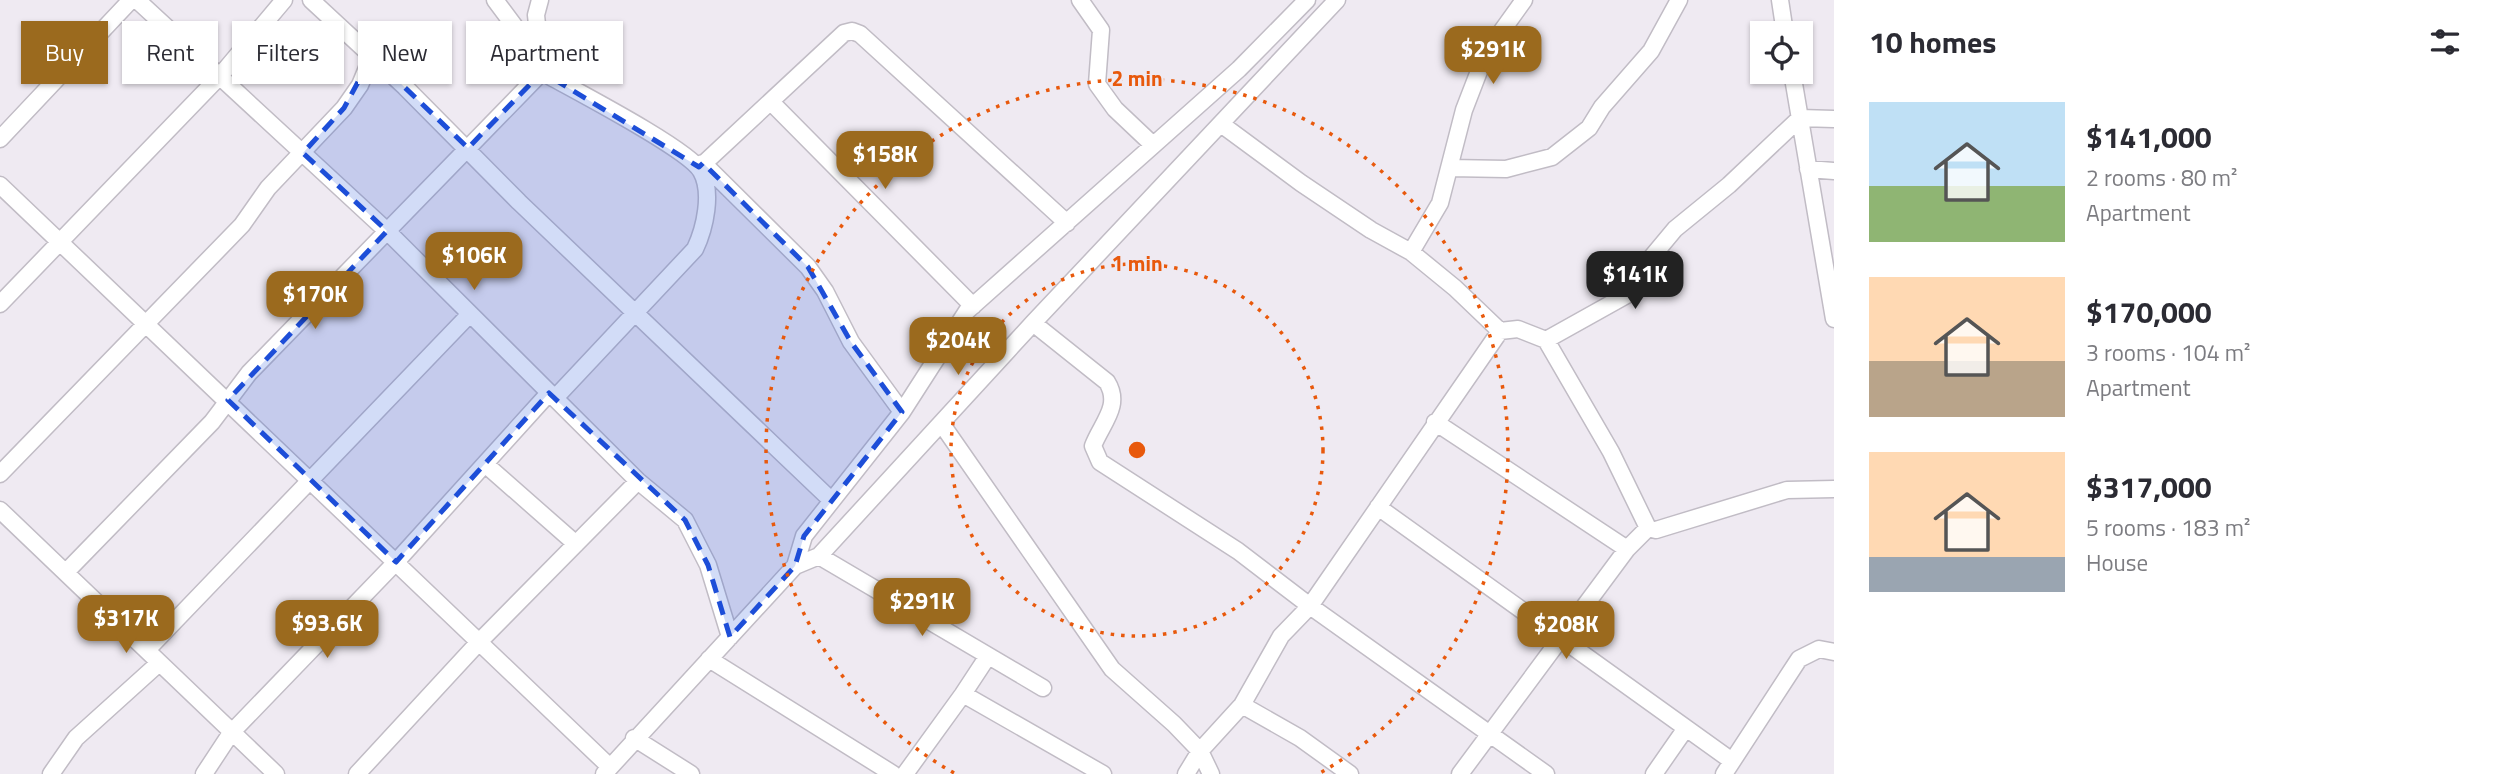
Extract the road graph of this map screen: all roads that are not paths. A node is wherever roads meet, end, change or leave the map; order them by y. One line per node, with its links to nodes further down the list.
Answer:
1 (131, 0): 27 (street)
2 (137, 0): 17 (street)
3 (284, 0): 17 (street)
4 (311, 0): 16 (street)
5 (495, 0): 13 (street)
6 (540, 0): 14 (street)
7 (1080, 0): 28 (street)
8 (1307, 0): 28 (street)
9 (1337, 0): 26 (street)
10 (1524, 0): 32 (street)
11 (1679, 0): 32 (street)
12 (1781, 0): 15 (street)
13 (510, 21)
14 (536, 21)
15 (1784, 21)
16 (358, 43)
17 (220, 76): 30 (street); 38 (street)
18 (360, 84): 30 (street)
19 (401, 84): 29 (street)
20 (524, 84): 29 (street)
21 (571, 84): 31 (street)
22 (1794, 84): 24 (street)
23 (771, 102): 31 (street); 36 (street); 42 (street)
24 (1800, 118): 25 (street); 33 (street); 49 (street)
25 (1834, 119)
26 (1222, 124): 39 (street); 47 (street)
27 (0, 139)
28 (1152, 144): 36 (street)
29 (468, 148): 37 (street); 43 (street)
30 (303, 153): 37 (street); 46 (street)
31 (701, 165): 43 (street); 52 (street)
32 (1450, 167): 39 (street)
33 (1808, 169): 34 (street); 40 (street)
34 (1834, 171)
35 (0, 185): 38 (street)
36 (1067, 223): 42 (street)
37 (387, 231): 44 (street); 51 (street)
38 (59, 243): 41 (street); 46 (street)
39 (1411, 253): 48 (street)
40 (1830, 271): 45 (street)
41 (0, 304)
42 (973, 306): 52 (street)
43 (636, 312): 50 (street); 60 (street)
44 (470, 314): 50 (street); 57 (street)
45 (1834, 319)
46 (145, 323): 51 (street); 56 (street)
47 (1033, 323): 54 (street); 70 (street)
48 (1500, 331): 49 (street); 53 (street)
49 (1546, 340): 63 (street)
50 (552, 396): 55 (street); 58 (street)
51 (228, 400): 57 (street); 69 (street)
52 (902, 412): 60 (street)
53 (1435, 422): 61 (street); 65 (street)
54 (942, 423): 66 (street); 86 (street)
55 (485, 464): 64 (street); 67 (street)
56 (0, 474)
57 (312, 481): 67 (street); 74 (street)
58 (638, 481): 64 (street); 71 (street)
59 (1834, 489): 63 (street)
60 (831, 500): 68 (street)
61 (1378, 507): 70 (street); 72 (street)
62 (0, 510): 69 (street)
63 (1648, 527): 65 (street)
64 (576, 544): 73 (street)
65 (1627, 549): 72 (street)
66 (819, 556): 68 (street); 76 (street)
67 (396, 562): 73 (street); 83 (street)
68 (795, 566): 71 (street)
69 (68, 571): 74 (street)
70 (1310, 606): 81 (street); 84 (street)
71 (730, 637): 77 (street)
72 (1560, 638): 82 (street); 84 (street)
73 (479, 642): 88 (street); 92 (street)
74 (147, 650): 78 (street)
75 (1834, 652): 87 (street)
76 (988, 656): 79 (street); 80 (street)
77 (709, 659): 85 (street); 94 (street)
78 (158, 664): 83 (street); 89 (street)
79 (1043, 688)
80 (963, 694): 95 (street); 96 (street)
81 (1242, 705): 86 (street); 99 (street)
82 (1686, 728): 87 (street); 102 (street)
83 (231, 733): 90 (street); 91 (street)
84 (1492, 733): 100 (street); 101 (street)
85 (634, 738): 88 (street); 93 (street)
86 (1200, 751): 97 (street); 98 (street)
87 (1728, 768)
88 (607, 771)
89 (51, 774)
90 (204, 774)
91 (276, 774)
92 (357, 774)
93 (691, 774)
94 (893, 774)
95 (905, 774)
96 (1103, 774)
97 (1186, 774)
98 (1211, 774)
99 (1350, 774)
100 (1460, 774)
101 (1545, 774)
102 (1654, 774)

